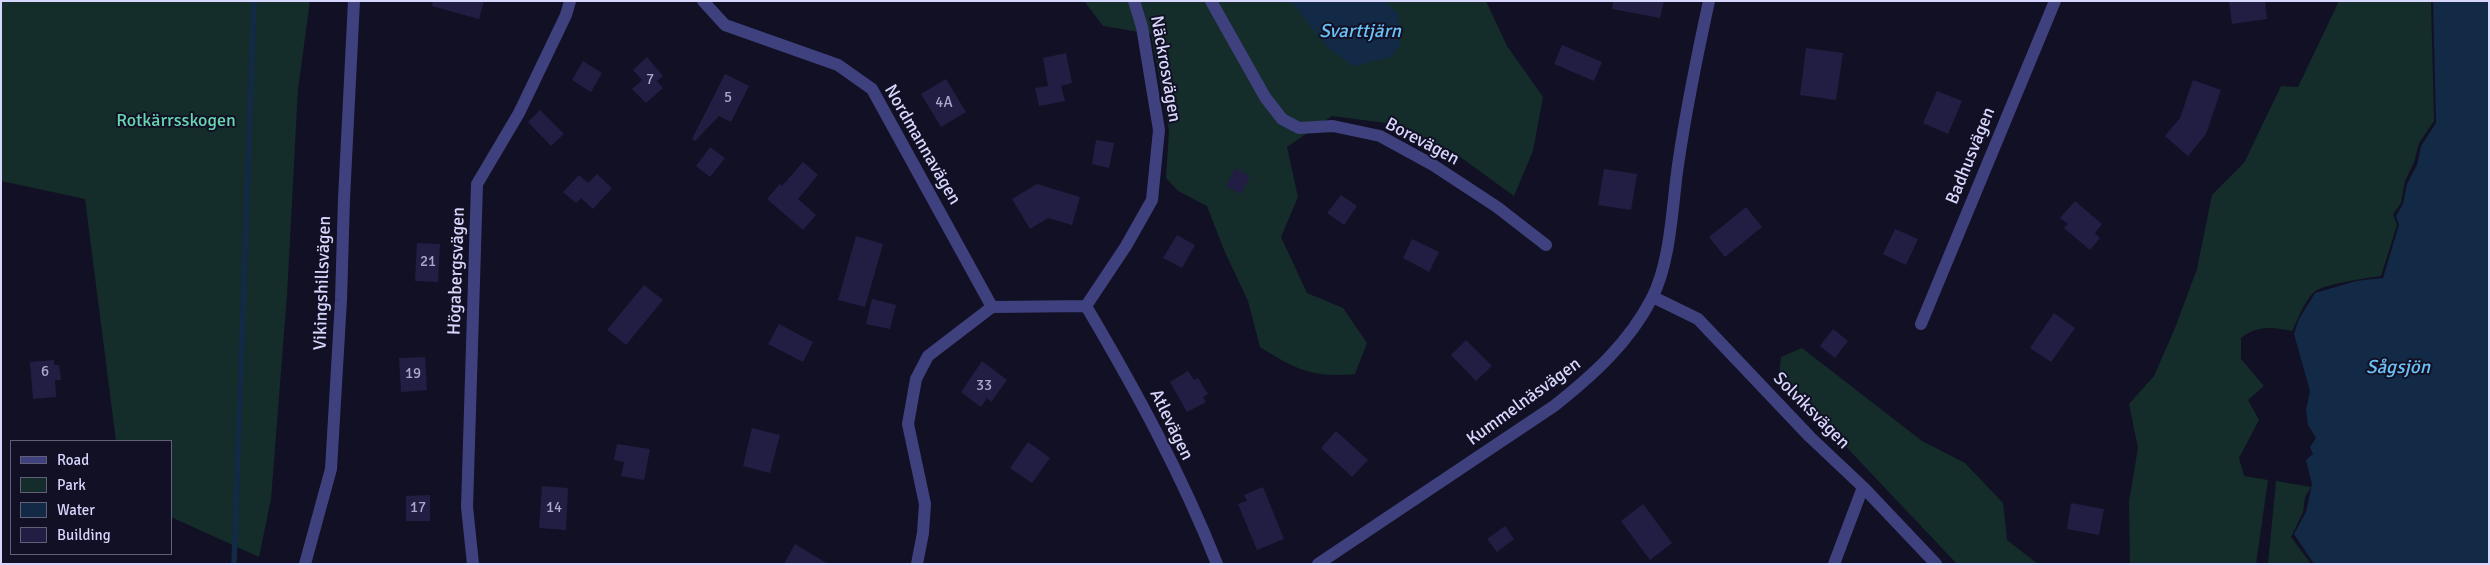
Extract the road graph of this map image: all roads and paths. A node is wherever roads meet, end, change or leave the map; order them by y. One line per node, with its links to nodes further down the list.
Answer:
1 (354, 1): 14 (street, Vikingshillsvägen)
2 (570, 1): 15 (street, Högabergsvägen)
3 (703, 1): 11 (street, Nordmannavägen)
4 (1134, 1): 10 (street, Näckrosvägen)
5 (1212, 1): 8 (street, Borevägen)
6 (1710, 1): 9 (street, Kummelnäsvägen)
7 (2055, 1): 12 (street, Badhusvägen)
8 (1546, 245)
9 (1653, 297): 13 (street, Solviksvägen); 18 (street, Kummelnäsvägen)
10 (1086, 306): 11 (street); 17 (street, Atlevägen)
11 (992, 308): 16 (street)
12 (1921, 324)
13 (1863, 487): 19 (street); 20 (street, Solviksvägen)
14 (305, 564)
15 (473, 564)
16 (918, 564)
17 (1217, 564)
18 (1318, 564)
19 (1834, 564)
20 (1936, 564)

